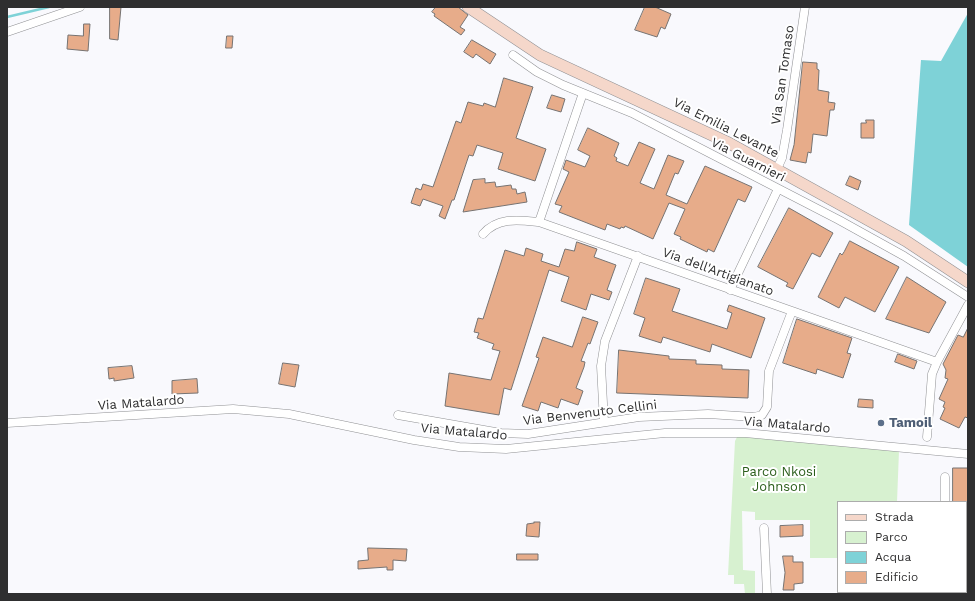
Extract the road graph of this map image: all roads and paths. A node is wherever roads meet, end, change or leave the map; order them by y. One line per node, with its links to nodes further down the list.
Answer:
1 (80, 7): 4 (street)
2 (468, 7): 7 (main road, Via Emilia Levante)
3 (805, 7): 7 (street, Via San Tomaso)
4 (7, 32)
5 (513, 55): 6 (street, Via Guarnieri)
6 (583, 93): 8 (street, Via Guarnieri); 9 (street)
7 (777, 169): 12 (main road, Via Emilia Levante)
8 (778, 189): 13 (street); 14 (street, Via Guarnieri)
9 (539, 222): 10 (street, Via dell'Artigianato); 11 (street, Via dell'Artigianato)
10 (483, 234)
11 (638, 256): 13 (street, Via dell'Artigianato); 19 (street)
12 (968, 282)
13 (730, 290): 16 (street, Via dell'Artigianato)
14 (968, 296)
15 (968, 305): 17 (street)
16 (792, 311): 17 (street, Via dell'Artigianato); 19 (street, Via Benvenuto Cellini)
17 (937, 362): 21 (street)
18 (398, 414): 19 (street, Via Benvenuto Cellini)
19 (604, 422)
20 (7, 423): 22 (street, Via Matalardo)
21 (927, 437)
22 (968, 454)
23 (945, 477): 24 (street)
24 (945, 501)
25 (764, 528): 26 (street)
26 (767, 594)

